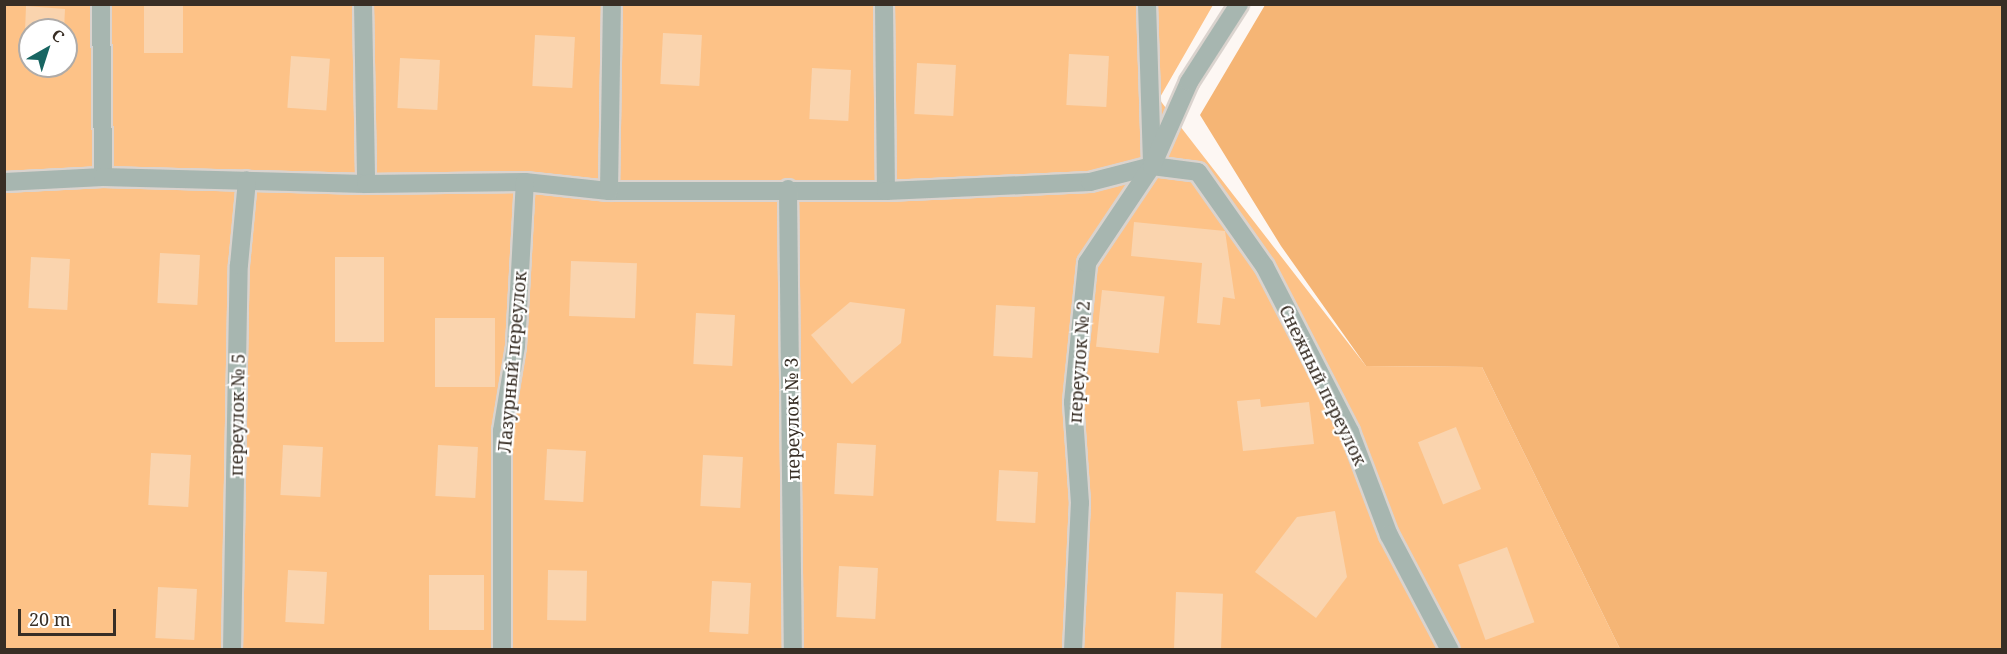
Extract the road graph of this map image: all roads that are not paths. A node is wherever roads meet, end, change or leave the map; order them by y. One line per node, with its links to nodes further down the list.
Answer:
1 (101, 4): 8 (street)
2 (363, 4): 12 (street)
3 (612, 4): 14 (street)
4 (884, 4): 15 (street)
5 (1147, 4): 7 (street)
6 (1239, 4): 7 (street, переулок № 2)
7 (1152, 166): 15 (street); 19 (street, переулок № 2); 20 (street, Снежный переулок)
8 (103, 177): 9 (street); 10 (street)
9 (247, 180): 12 (street); 16 (street, переулок № 5)
10 (4, 182)
11 (525, 182): 12 (street); 14 (street); 17 (street, Лазурный переулок)
12 (366, 184)
13 (788, 189): 14 (street); 15 (street); 18 (street, переулок № 3)
14 (609, 191)
15 (886, 191)
16 (232, 650)
17 (502, 650)
18 (793, 650)
19 (1072, 650)
20 (1450, 650)

